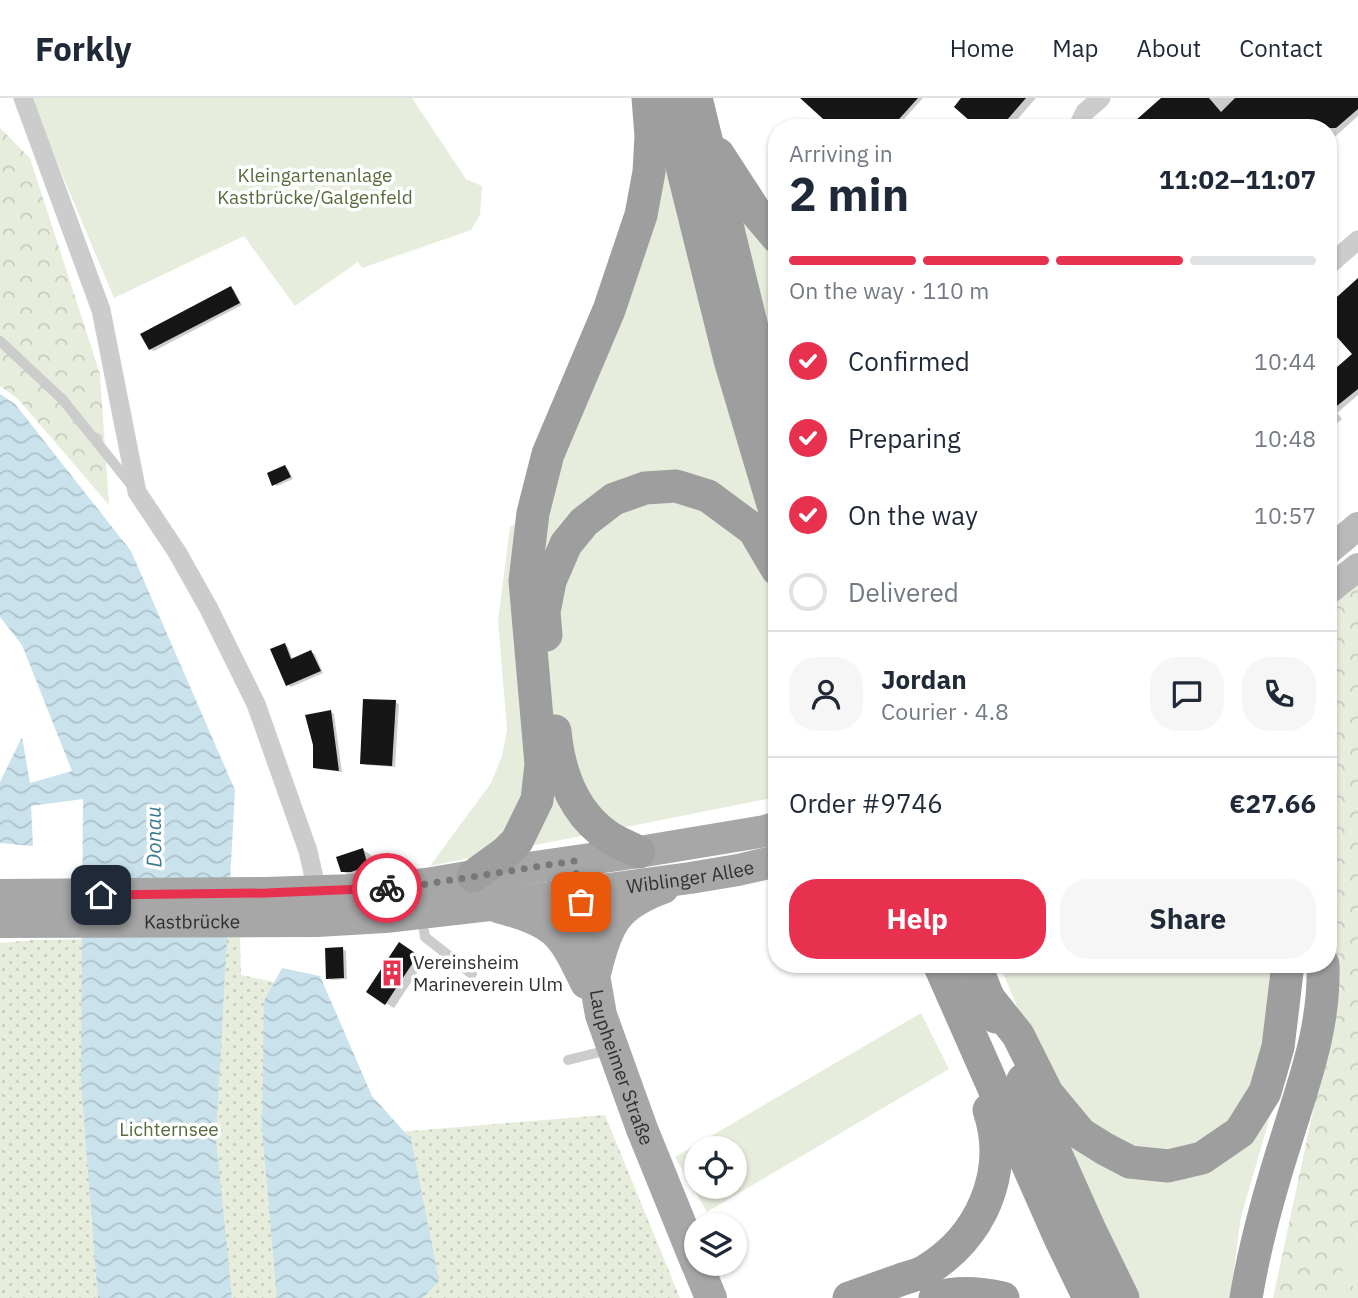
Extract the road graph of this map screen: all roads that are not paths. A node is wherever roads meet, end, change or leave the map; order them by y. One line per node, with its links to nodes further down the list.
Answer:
1 (23, 98): 14 (street)
2 (648, 98): 24 (highway)
3 (665, 98): 13 (highway)
4 (696, 98): 7 (highway)
5 (1101, 98): 6 (street)
6 (1081, 119)
7 (704, 133): 8 (highway); 12 (highway)
8 (768, 226)
9 (1358, 240): 10 (street)
10 (1337, 258)
11 (0, 341): 14 (lane)
12 (768, 386)
13 (768, 488)
14 (137, 492): 26 (street)
15 (1358, 526): 16 (main road)
16 (1337, 544)
17 (768, 554): 21 (highway)
18 (1358, 567): 19 (main road)
19 (1337, 584)
20 (768, 830): 21 (main road, Wiblinger Allee)
21 (639, 852): 22 (main road, Wiblinger Allee)
22 (574, 861): 24 (main road, Wiblinger Allee); 27 (main road, Laupheimer Straße)
23 (768, 863): 25 (main road, Wiblinger Allee)
24 (459, 878): 26 (main road, Wiblinger Allee)
25 (690, 878): 27 (main road, Wiblinger Allee); 40 (main road)
26 (316, 890): 30 (main road, Wiblinger Allee); 32 (street)
27 (579, 893): 29 (main road, Wiblinger Allee); 40 (main road, Laupheimer Straße)
28 (0, 895): 31 (main road)
29 (490, 905): 32 (main road, Wiblinger Allee); 42 (main road)
30 (267, 907): 31 (main road, Kastbrücke); 32 (main road, Wiblinger Allee)
31 (74, 909): 33 (main road)
32 (317, 921)
33 (0, 922)
34 (424, 931): 39 (lane)
35 (943, 973): 43 (highway)
36 (978, 973): 41 (highway)
37 (1288, 973): 41 (highway)
38 (1323, 973): 54 (highway)
39 (471, 974)
40 (595, 975): 42 (main road, Laupheimer Straße)
41 (987, 996): 53 (highway)
42 (601, 1015): 44 (main road, Laupheimer Straße)
43 (975, 1047): 49 (highway); 52 (highway)
44 (612, 1049): 45 (lane); 46 (main road, Laupheimer Straße)
45 (568, 1060)
46 (684, 1231)
47 (702, 1276): 48 (main road, Laupheimer Straße)
48 (711, 1298)
49 (849, 1298)
50 (935, 1298): 51 (highway)
51 (1003, 1298)
52 (1088, 1298)
53 (1123, 1298)
54 (1246, 1298)

